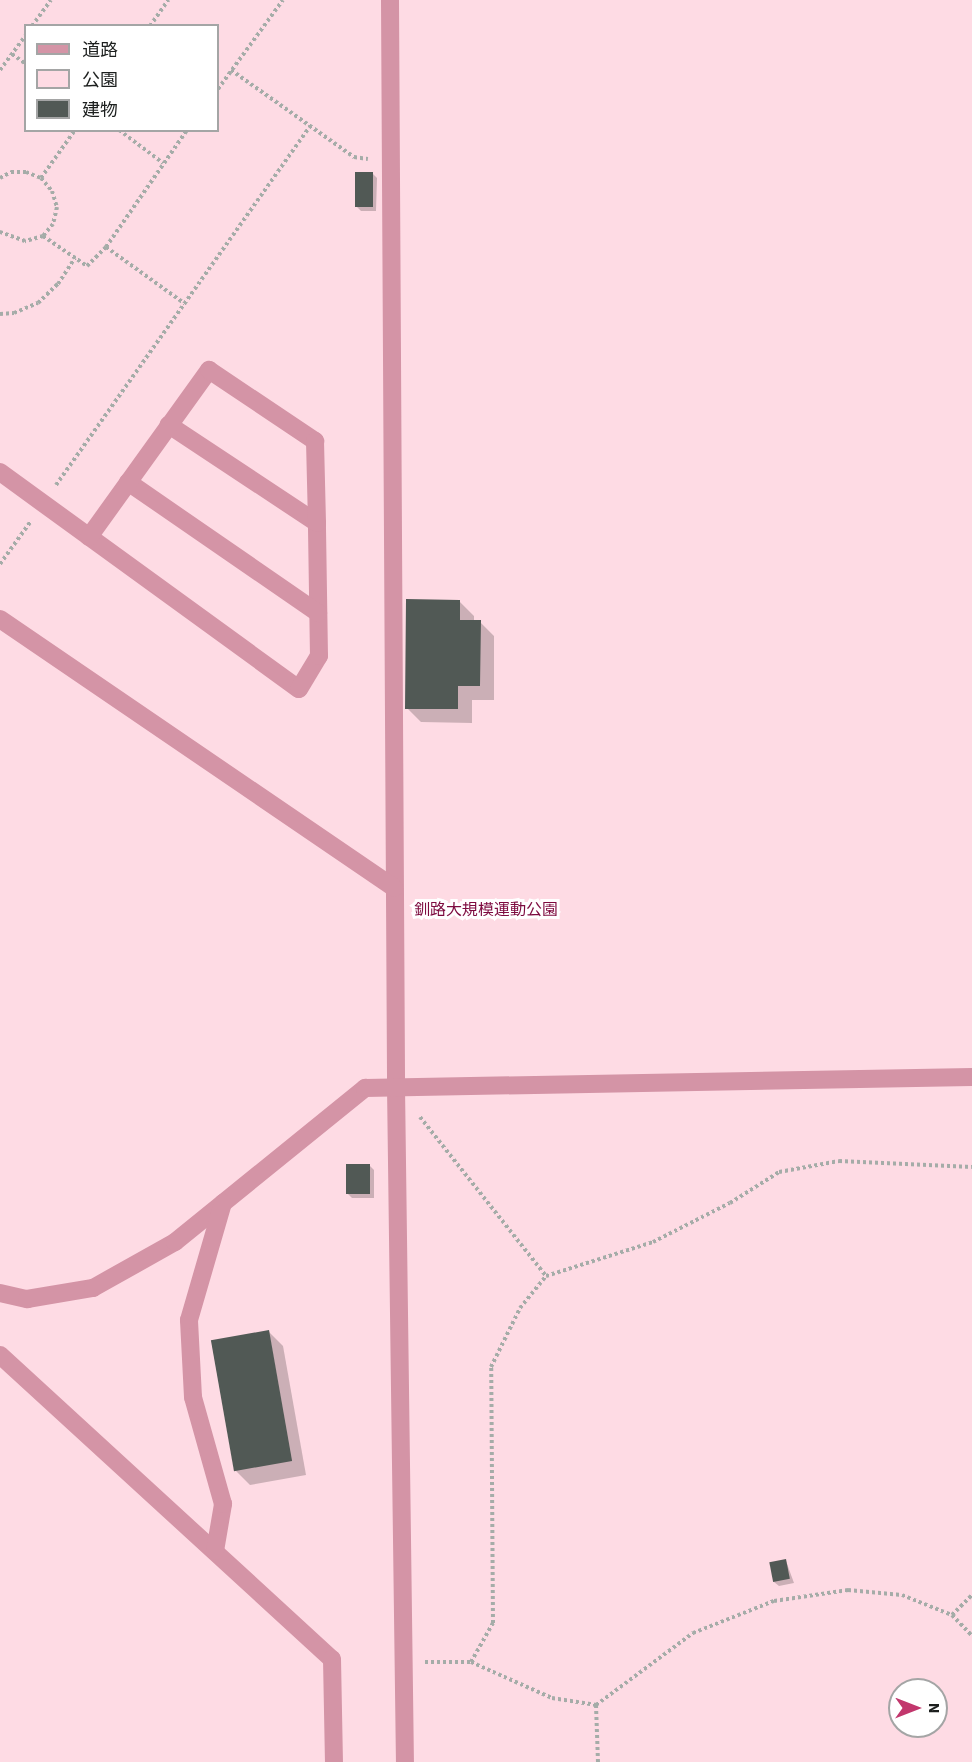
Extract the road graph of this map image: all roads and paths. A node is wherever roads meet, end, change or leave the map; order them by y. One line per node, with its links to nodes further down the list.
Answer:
1 (51, 0): 5 (path)
2 (168, 0): 6 (path)
3 (283, 0): 11 (path)
4 (390, 0): 17 (street)
5 (33, 24)
6 (151, 24)
7 (24, 38): 8 (path)
8 (12, 54): 9 (path); 10 (path)
9 (24, 63)
10 (0, 70)
11 (231, 70): 12 (path); 13 (path)
12 (219, 88)
13 (310, 126): 17 (path); 25 (path)
14 (74, 132): 20 (path)
15 (121, 132): 18 (path)
16 (186, 132): 18 (path)
17 (390, 162): 36 (street)
18 (163, 163): 23 (path)
19 (0, 178): 20 (path)
20 (41, 178): 22 (path)
21 (0, 232): 22 (path)
22 (43, 236): 24 (path)
23 (106, 247): 24 (path); 25 (path)
24 (75, 258): 26 (path)
25 (185, 304): 30 (path)
26 (0, 314)
27 (169, 425): 29 (street); 31 (street); 31 (street)
28 (0, 472): 30 (street)
29 (128, 482): 32 (street); 34 (street)
30 (43, 503): 32 (street); 33 (path)
31 (317, 523): 34 (street)
32 (89, 537): 34 (street)
33 (0, 564)
34 (318, 613)
35 (0, 619): 36 (street)
36 (394, 888): 38 (street)
37 (972, 1077): 38 (street)
38 (396, 1087): 40 (street); 41 (path); 48 (street)
39 (972, 1167): 41 (path)
40 (223, 1203): 42 (street); 44 (street)
41 (546, 1276): 49 (path)
42 (0, 1293)
43 (0, 1355): 44 (street)
44 (215, 1551): 51 (street)
45 (972, 1595): 46 (path)
46 (952, 1616): 47 (path); 50 (path)
47 (972, 1636)
48 (404, 1661): 49 (path); 52 (street)
49 (471, 1662): 50 (path)
50 (596, 1705): 53 (path)
51 (334, 1762)
52 (405, 1762)
53 (598, 1762)

